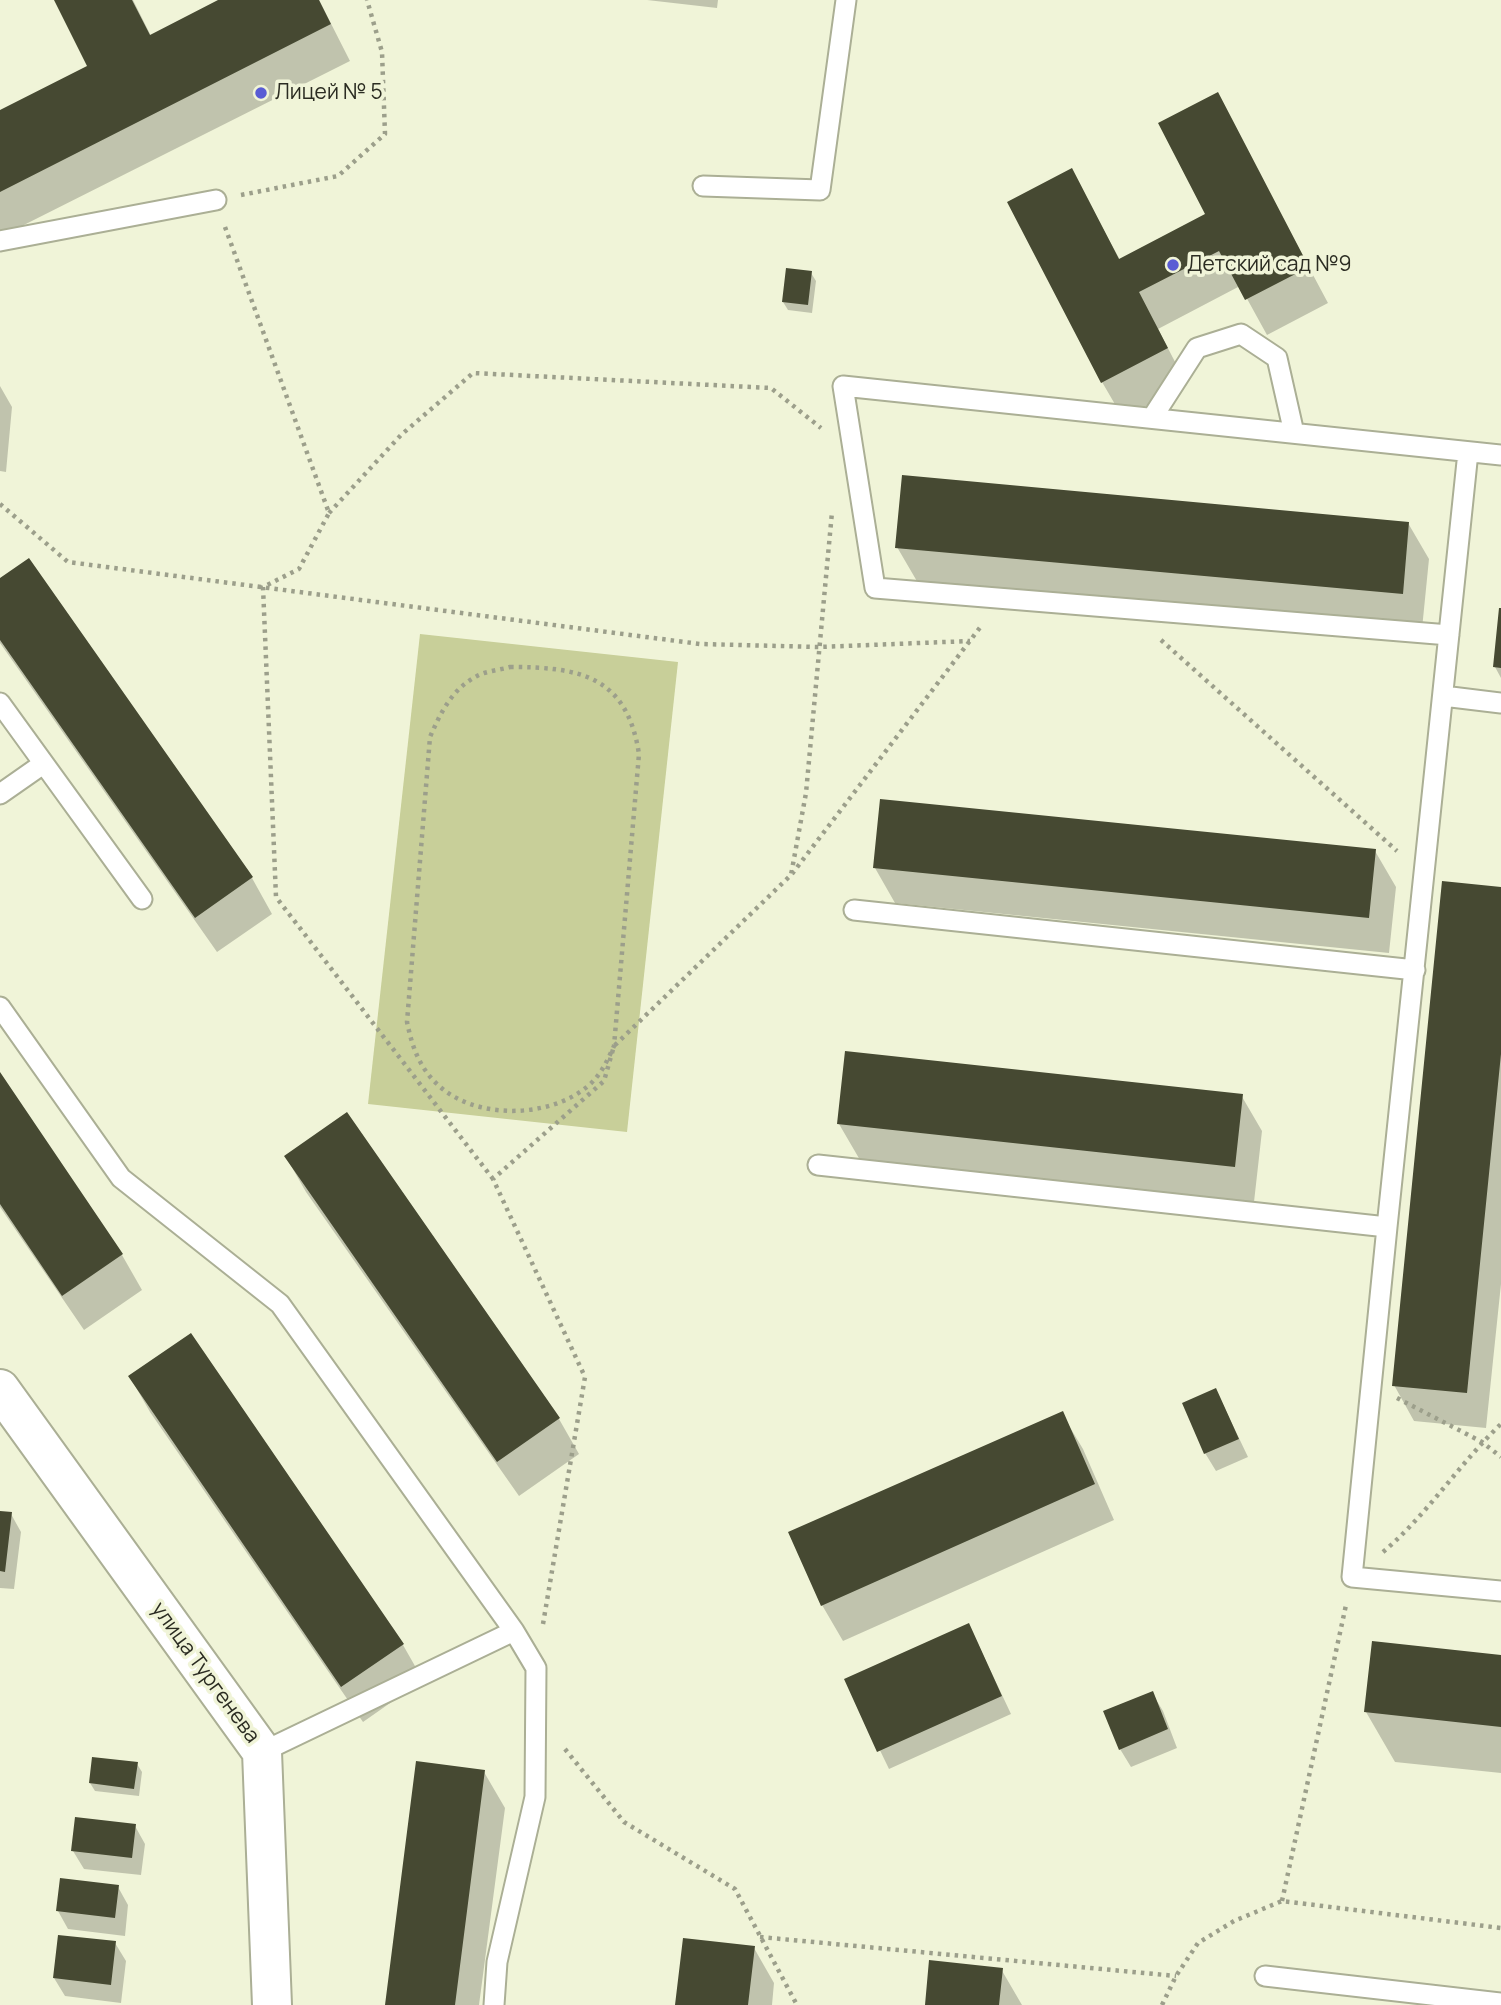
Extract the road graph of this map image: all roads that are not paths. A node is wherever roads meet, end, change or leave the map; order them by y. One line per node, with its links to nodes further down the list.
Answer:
1 (846, 0): 2 (lane)
2 (703, 186)
3 (216, 200): 4 (lane)
4 (0, 241)
5 (1152, 418): 6 (lane); 6 (lane); 9 (lane)
6 (1294, 433): 7 (lane)
7 (1468, 452): 8 (lane); 9 (lane)
8 (1501, 455)
9 (1449, 635): 10 (lane)
10 (1443, 696): 12 (lane); 17 (lane)
11 (0, 703): 13 (lane)
12 (1501, 703)
13 (43, 764): 14 (lane); 15 (lane)
14 (0, 794)
15 (142, 900)
16 (854, 910): 17 (lane)
17 (1415, 970): 20 (lane)
18 (0, 1007): 24 (lane)
19 (818, 1165): 20 (lane)
20 (1387, 1227): 23 (lane)
21 (0, 1389): 22 (street, улица Тургенева)
22 (17, 1438): 25 (street, улица Тургенева)
23 (1501, 1591)
24 (514, 1631): 25 (lane); 29 (lane)
25 (262, 1752): 28 (street, улица Тургенева)
26 (1265, 1976): 27 (lane)
27 (1501, 2003)
28 (272, 2005)
29 (494, 2005)

